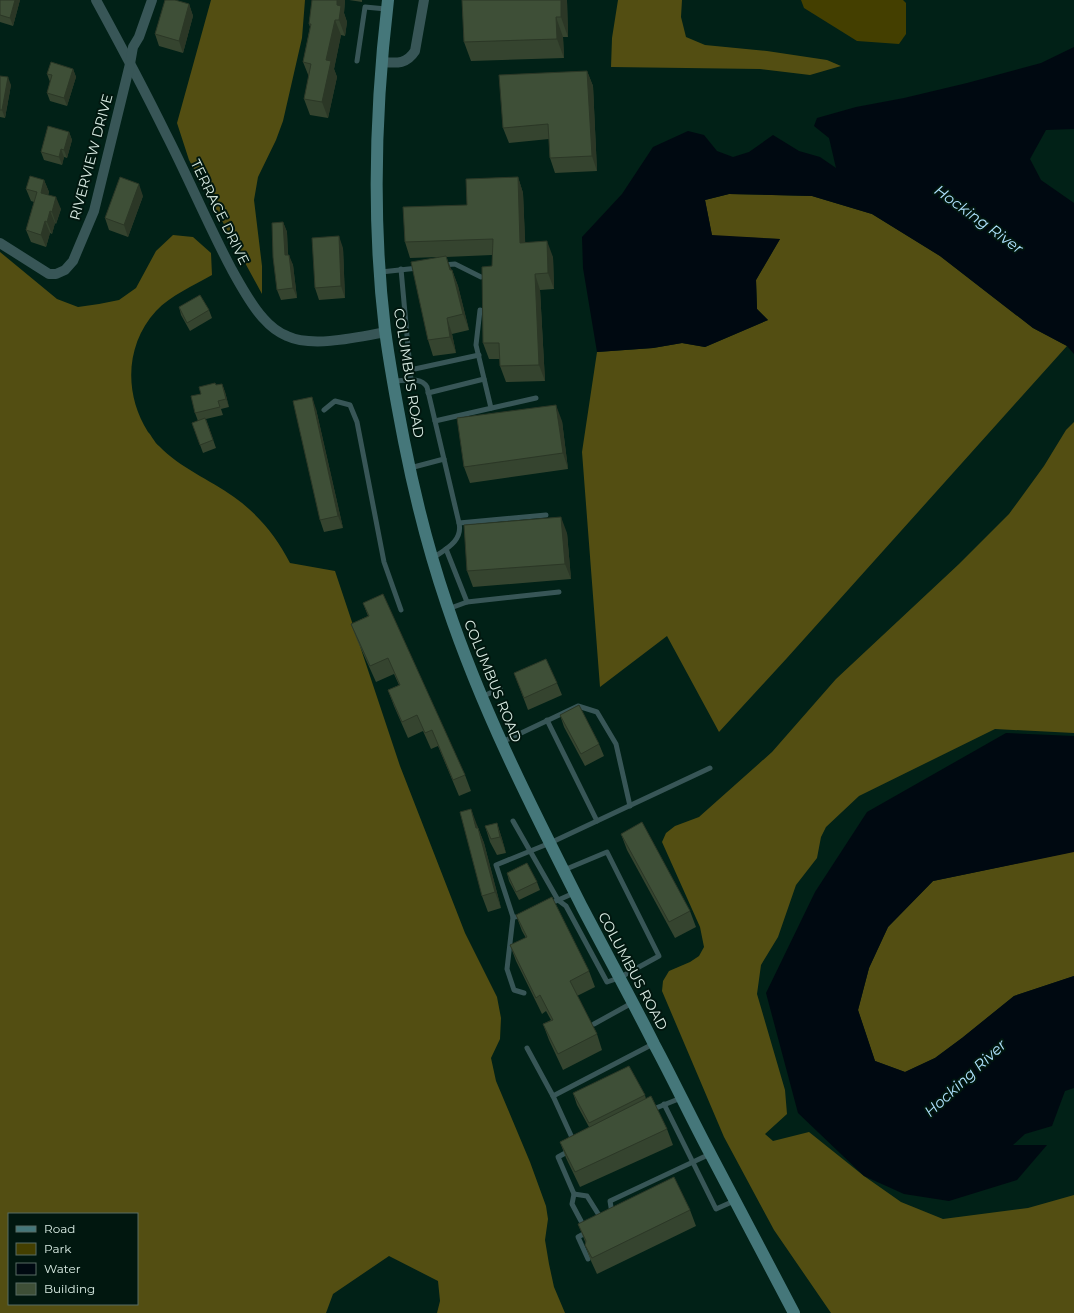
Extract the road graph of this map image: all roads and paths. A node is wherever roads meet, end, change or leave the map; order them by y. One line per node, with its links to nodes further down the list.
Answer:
1 (96, 0): 7 (street, TERRACE DRIVE)
2 (152, 0): 7 (street, RIVERVIEW DRIVE)
3 (424, 0): 6 (street)
4 (388, 5): 5 (lane); 6 (main road, COLUMBUS ROAD)
5 (357, 61)
6 (381, 62): 12 (main road, COLUMBUS ROAD)
7 (130, 64): 8 (street, RIVERVIEW DRIVE); 15 (street, TERRACE DRIVE)
8 (0, 243)
9 (440, 266): 13 (lane)
10 (424, 267): 11 (lane)
11 (401, 269): 12 (lane); 17 (lane)
12 (381, 272): 15 (main road, COLUMBUS ROAD)
13 (481, 277)
14 (480, 310): 16 (lane)
15 (386, 332): 20 (main road, COLUMBUS ROAD)
16 (479, 355): 17 (lane); 18 (lane)
17 (410, 370): 19 (lane)
18 (484, 379): 21 (lane); 23 (lane)
19 (411, 380): 20 (lane); 21 (lane)
20 (393, 381): 27 (main road, COLUMBUS ROAD)
21 (428, 393): 25 (lane)
22 (536, 398): 23 (lane)
23 (491, 408): 25 (lane)
24 (324, 410): 35 (lane)
25 (435, 421): 26 (lane)
26 (444, 459): 27 (lane); 29 (lane)
27 (410, 469): 31 (main road, COLUMBUS ROAD)
28 (546, 515): 29 (lane)
29 (458, 523): 30 (lane)
30 (446, 549): 31 (lane); 33 (lane)
31 (432, 558): 34 (main road, COLUMBUS ROAD)
32 (559, 592): 33 (lane)
33 (466, 602): 34 (lane)
34 (448, 609): 37 (main road, COLUMBUS ROAD)
35 (401, 610)
36 (500, 688): 37 (lane)
37 (481, 697): 39 (main road, COLUMBUS ROAD)
38 (547, 720): 39 (lane); 41 (lane); 43 (lane)
39 (501, 742): 44 (main road, COLUMBUS ROAD)
40 (710, 768): 41 (lane)
41 (630, 806): 43 (lane)
42 (512, 820): 45 (lane)
43 (597, 821): 44 (lane)
44 (550, 843): 45 (lane); 46 (main road, COLUMBUS ROAD)
45 (530, 852): 48 (lane); 51 (lane)
46 (564, 870): 47 (main road, COLUMBUS ROAD); 52 (lane)
47 (575, 893): 48 (lane); 52 (main road, COLUMBUS ROAD)
48 (558, 900): 49 (lane); 52 (lane)
49 (550, 903)
50 (521, 914): 51 (lane)
51 (513, 918): 53 (lane)
52 (619, 978): 54 (main road, COLUMBUS ROAD)
53 (524, 993)
54 (632, 1003): 55 (lane); 56 (main road, COLUMBUS ROAD)
55 (594, 1024)
56 (654, 1043): 58 (lane); 59 (main road, COLUMBUS ROAD)
57 (527, 1048): 58 (lane)
58 (553, 1096): 64 (lane)
59 (682, 1098): 60 (lane); 62 (main road, COLUMBUS ROAD)
60 (664, 1104): 61 (lane); 63 (lane)
61 (644, 1114)
62 (710, 1154): 63 (lane); 65 (main road, COLUMBUS ROAD)
63 (693, 1162): 65 (lane); 67 (lane)
64 (574, 1194): 66 (lane); 67 (lane)
65 (734, 1200): 71 (main road, COLUMBUS ROAD)
66 (581, 1220)
67 (604, 1223): 68 (lane)
68 (597, 1226)
69 (591, 1230): 70 (lane)
70 (588, 1260)
71 (794, 1313)

